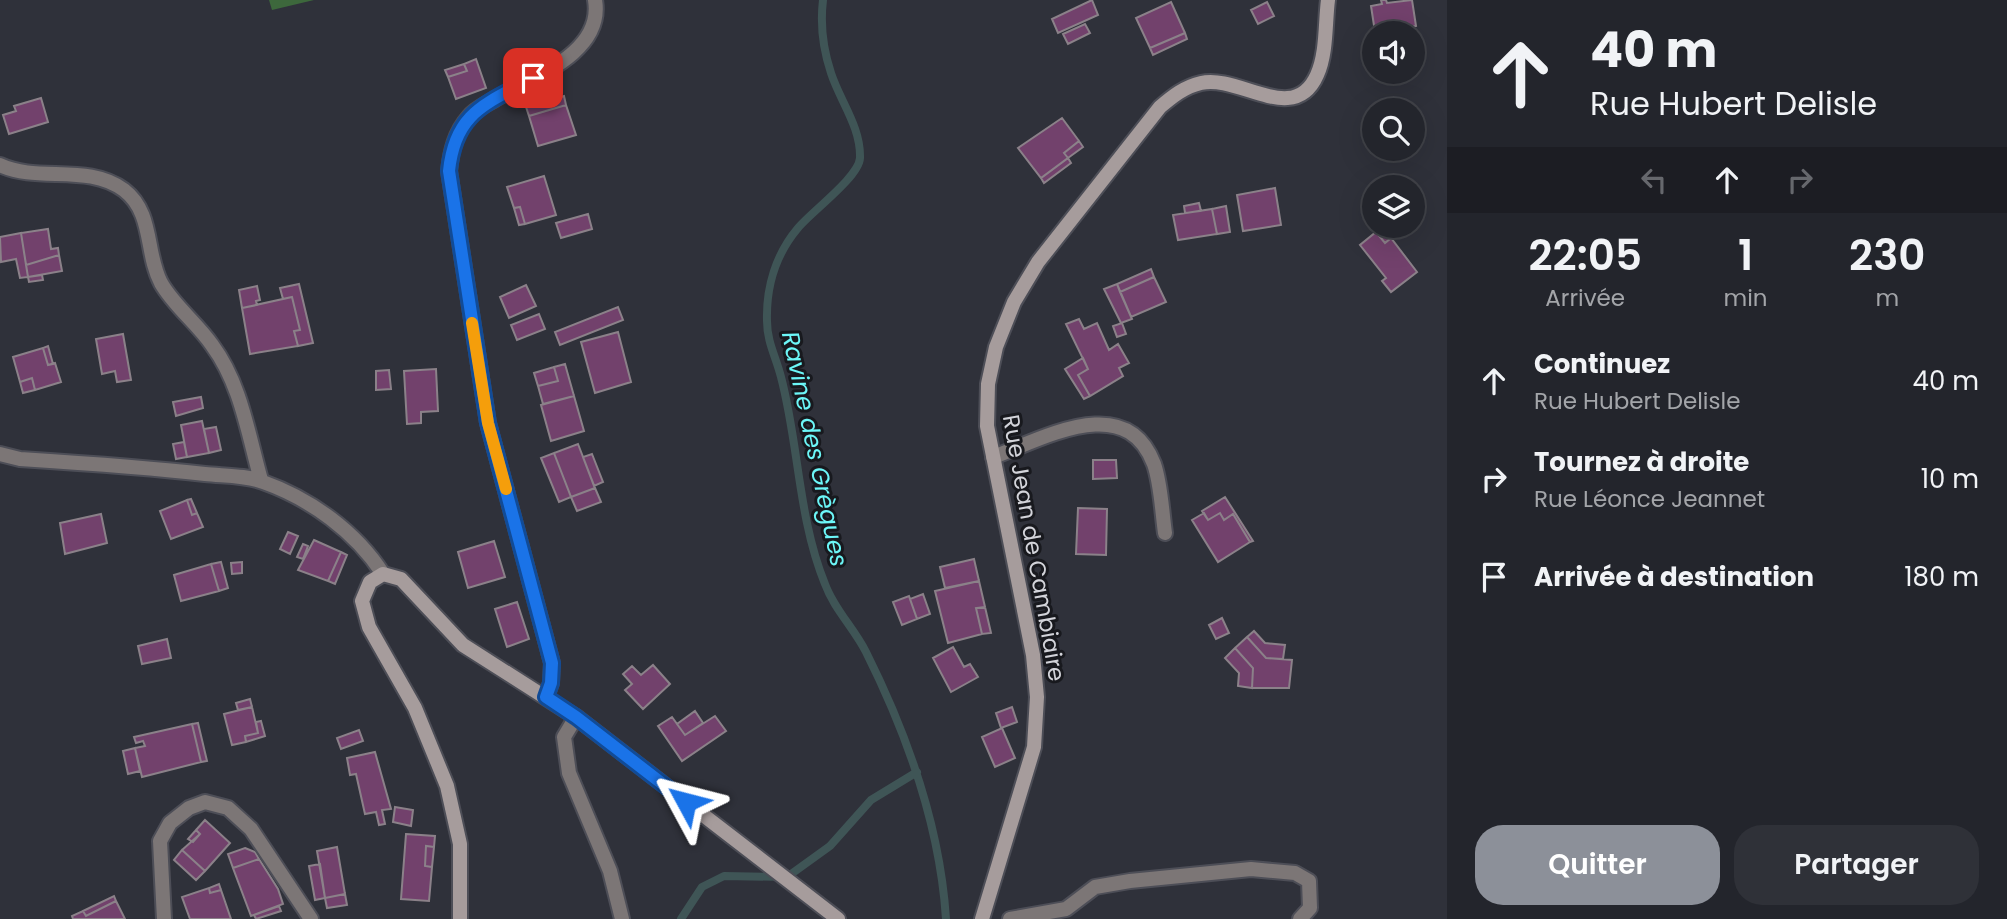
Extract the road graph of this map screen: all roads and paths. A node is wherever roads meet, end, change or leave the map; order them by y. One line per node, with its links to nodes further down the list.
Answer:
1 (595, 0): 9 (street)
2 (1328, 0): 5 (main road, Rue Jean de Cambiaire)
3 (0, 165): 6 (street)
4 (0, 454): 6 (street)
5 (993, 457): 7 (street); 16 (main road, Rue Jean de Cambiaire)
6 (261, 480): 8 (street)
7 (1166, 533)
8 (383, 574): 9 (main road); 13 (main road)
9 (546, 697): 10 (main road)
10 (576, 717): 14 (street); 15 (main road)
11 (164, 919): 12 (street)
12 (311, 919)
13 (460, 919)
14 (622, 919)
15 (838, 919)
16 (982, 919)
17 (1010, 919): 18 (street)
18 (1300, 919)

